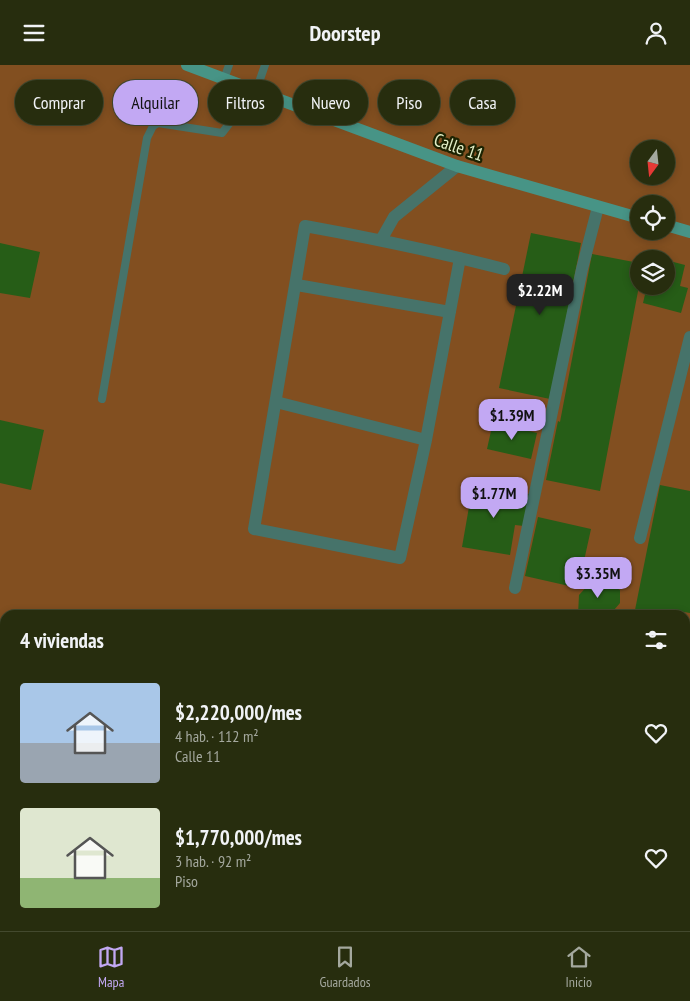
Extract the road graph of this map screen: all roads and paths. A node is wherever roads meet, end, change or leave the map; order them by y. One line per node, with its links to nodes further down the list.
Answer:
1 (187, 65): 4 (main road, Calle 11)
2 (229, 65): 4 (lane)
3 (265, 65): 5 (lane)
4 (224, 79)
5 (260, 80)
6 (283, 101): 8 (main road, Calle 11)
7 (228, 125): 19 (lane)
8 (457, 166): 9 (main road, Calle 11); 13 (street)
9 (598, 207): 10 (main road, Calle 11); 23 (street)
10 (630, 216)
11 (675, 228): 12 (main road)
12 (690, 232)
13 (381, 240): 14 (street); 16 (street)
14 (460, 258): 15 (street); 17 (street)
15 (504, 269)
16 (297, 285): 17 (street); 20 (street)
17 (450, 312): 21 (street)
18 (690, 337): 22 (street)
19 (102, 399)
20 (276, 402): 21 (street); 21 (street)
21 (426, 440)
22 (640, 538)
23 (515, 588)

